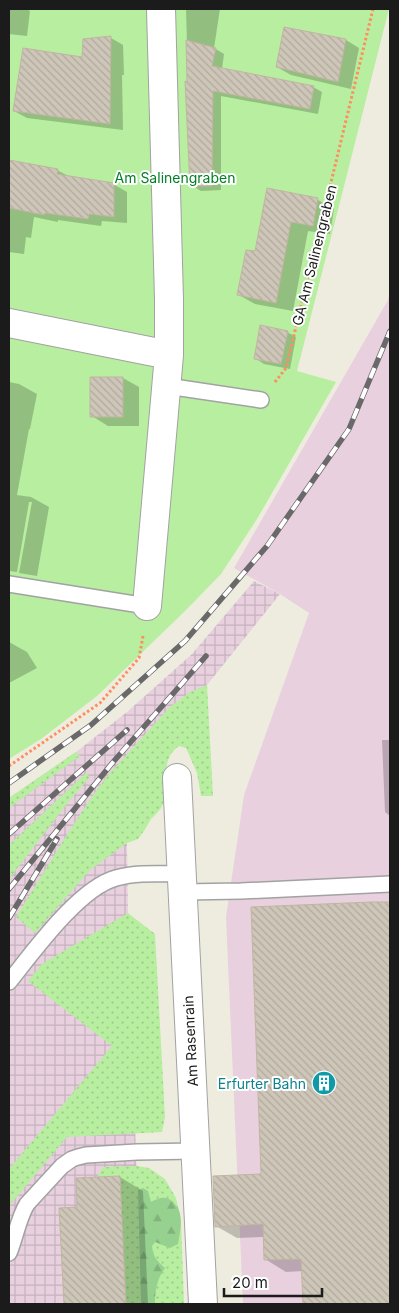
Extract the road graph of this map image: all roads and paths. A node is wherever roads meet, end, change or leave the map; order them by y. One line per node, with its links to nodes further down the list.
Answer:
1 (161, 9): 4 (street)
2 (373, 9): 6 (path, GA Am Salinengraben)
3 (9, 323): 4 (street)
4 (169, 355): 5 (street)
5 (167, 386): 6 (lane); 8 (street)
6 (261, 400)
7 (9, 584): 8 (lane)
8 (147, 606): 9 (path)
9 (9, 766)
10 (177, 778): 11 (street, Am Rasenrain)
11 (182, 883): 12 (lane); 13 (lane); 14 (street, Am Rasenrain)
12 (390, 884)
13 (9, 982)
14 (195, 1151): 15 (lane); 16 (street, Am Rasenrain)
15 (9, 1252)
16 (203, 1304)

